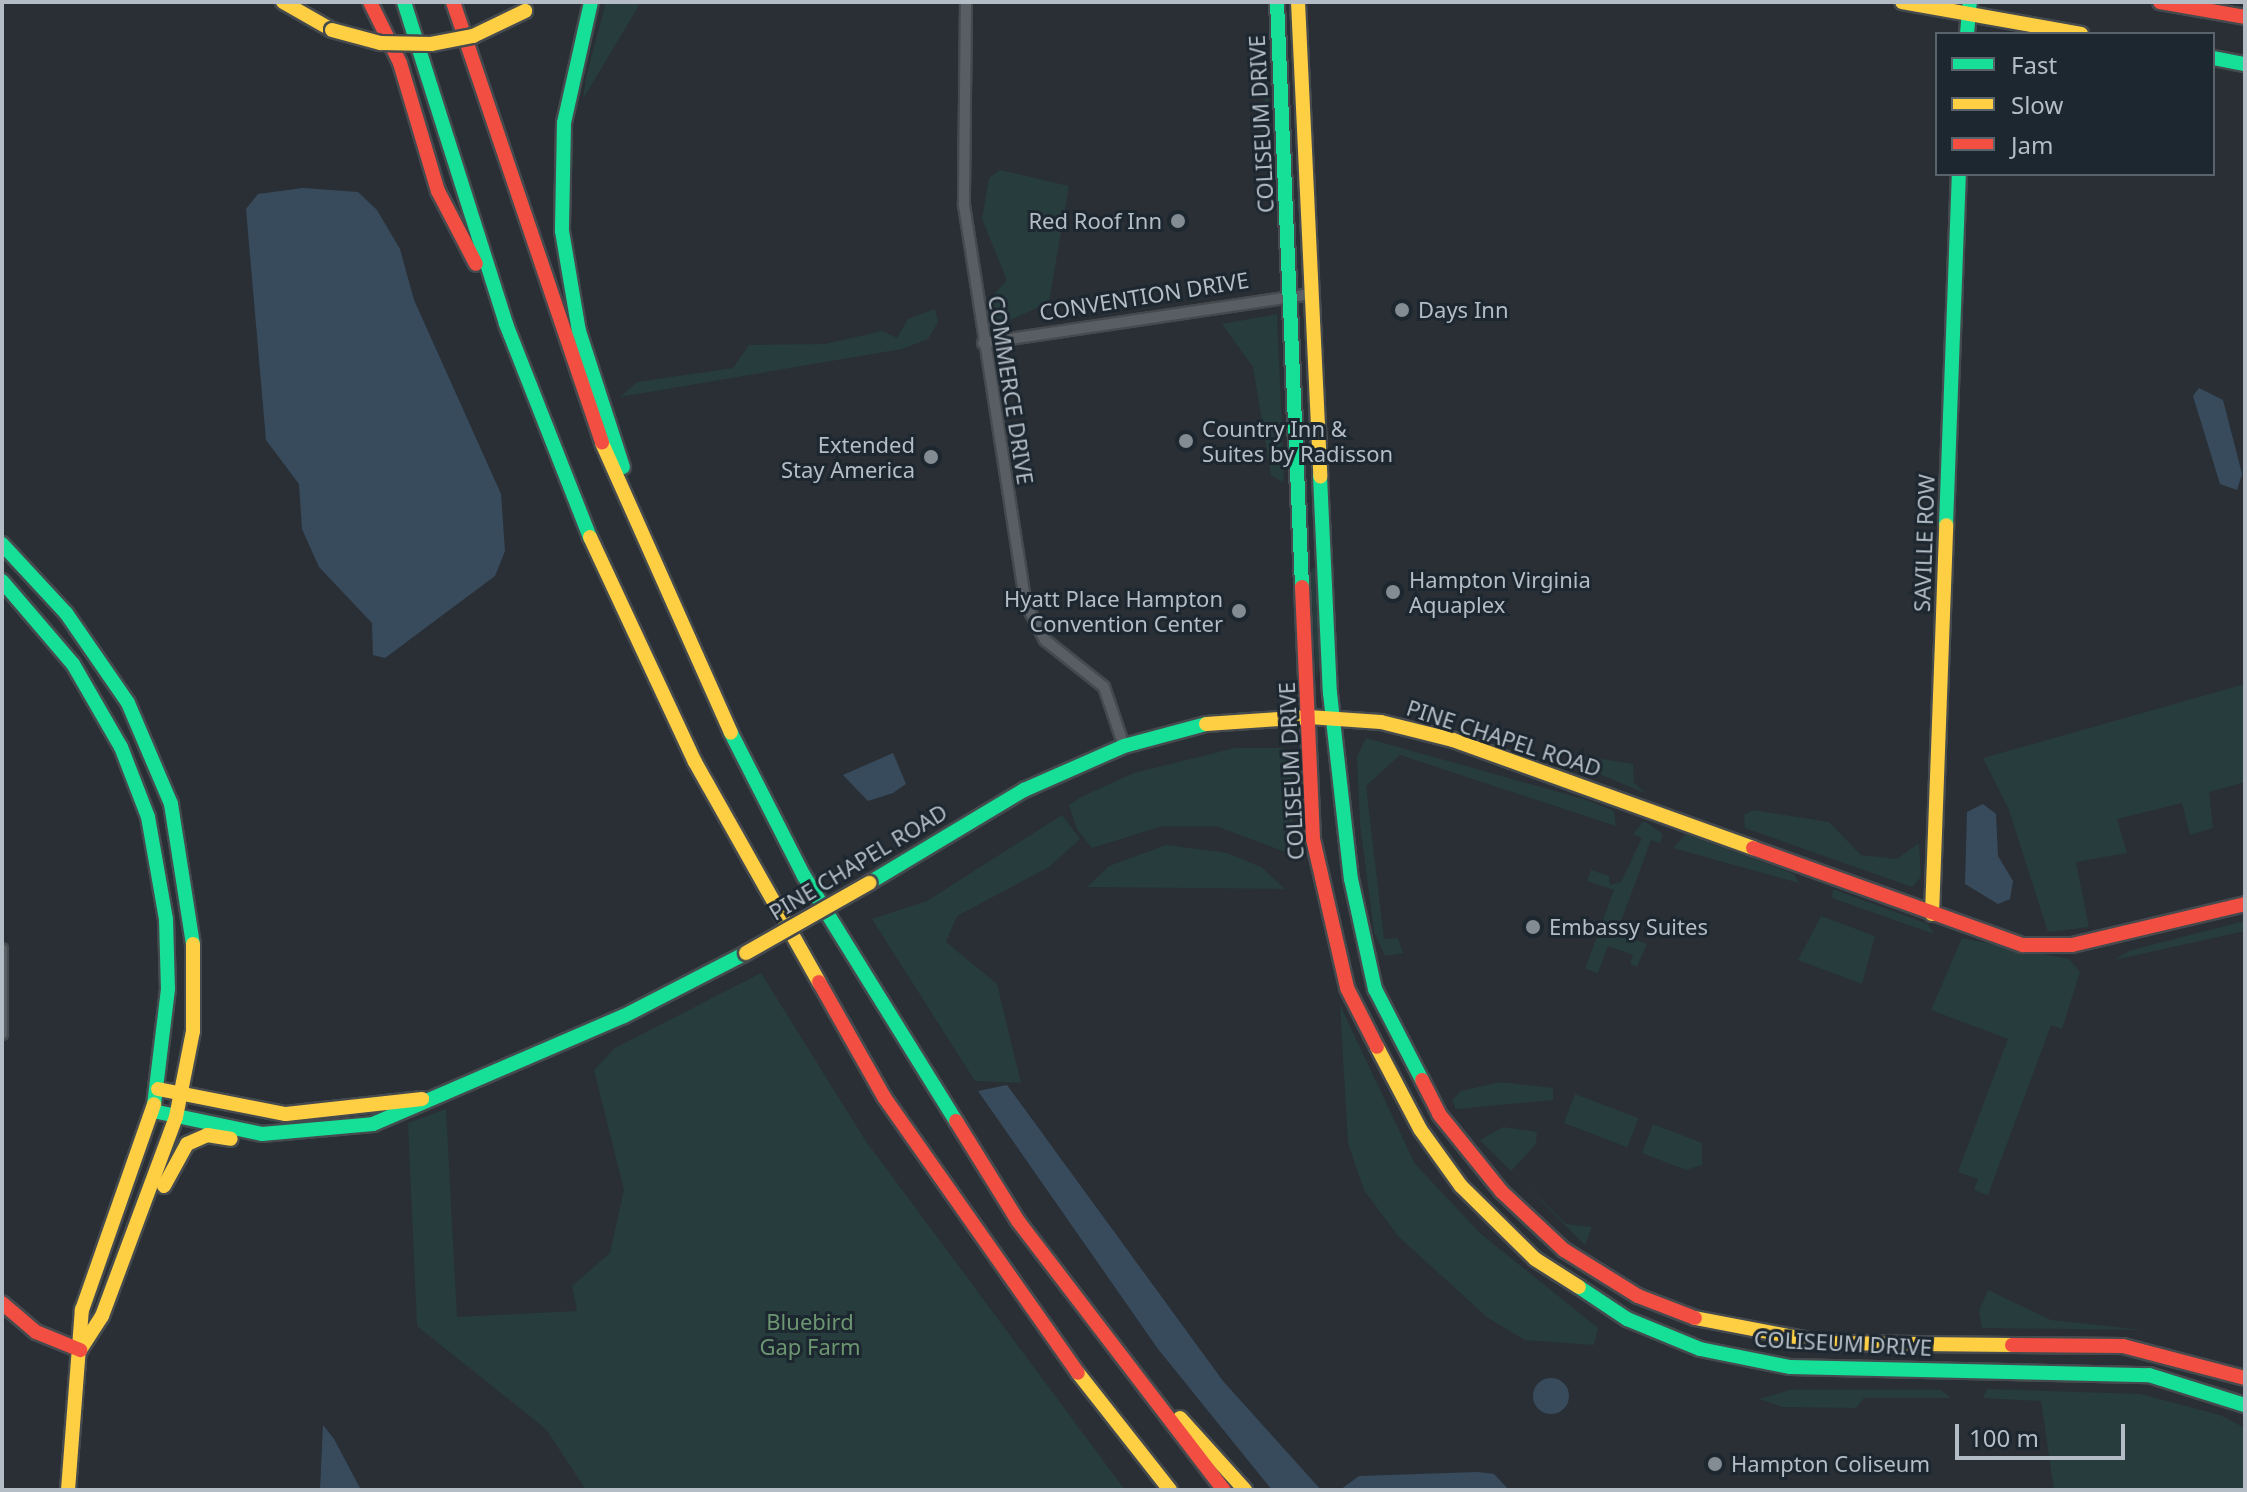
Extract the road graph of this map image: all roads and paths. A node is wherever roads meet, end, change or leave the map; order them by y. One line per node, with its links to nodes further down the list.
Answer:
1 (283, 2): 11 (main road, bridge)
2 (370, 2): 21 (main road)
3 (404, 2): 21 (main road)
4 (453, 2): 24 (main road)
5 (591, 2): 24 (main road)
6 (966, 2): 22 (street, COMMERCE DRIVE)
7 (1277, 2): 20 (main road, COLISEUM DRIVE)
8 (1298, 2): 19 (main road, COLISEUM DRIVE)
9 (1902, 2): 12 (main road)
10 (2160, 2): 13 (main road)
11 (531, 7)
12 (1969, 8): 14 (main road); 15 (main road)
13 (2245, 17)
14 (1967, 32)
15 (2072, 32)
16 (2215, 58): 17 (main road)
17 (2245, 64)
18 (1959, 176): 30 (main road, SAVILLE ROW)
19 (1311, 294): 20 (street, CONVENTION DRIVE); 27 (main road, COLISEUM DRIVE)
20 (1290, 295): 22 (street, CONVENTION DRIVE); 26 (main road, COLISEUM DRIVE)
21 (506, 324): 46 (main road)
22 (983, 343): 28 (street, COMMERCE DRIVE)
23 (2, 544): 34 (main road)
24 (651, 561): 41 (main road)
25 (2, 581): 33 (main road)
26 (1309, 717): 27 (main road, PINE CHAPEL ROAD); 28 (main road, PINE CHAPEL ROAD); 44 (main road, COLISEUM DRIVE)
27 (1335, 718): 30 (main road, PINE CHAPEL ROAD); 43 (main road, COLISEUM DRIVE)
28 (1124, 746): 35 (main road, PINE CHAPEL ROAD, bridge)
29 (2245, 904): 30 (main road, PINE CHAPEL ROAD)
30 (1932, 914)
31 (2, 949): 32 (street)
32 (2, 1034)
33 (158, 1089): 34 (main road, PINE CHAPEL ROAD); 36 (main road)
34 (182, 1095): 35 (main road, PINE CHAPEL ROAD); 37 (main road)
35 (423, 1099): 38 (main road, PINE CHAPEL ROAD)
36 (153, 1111): 37 (main road, PINE CHAPEL ROAD); 42 (main road)
37 (176, 1117): 38 (main road, PINE CHAPEL ROAD); 39 (main road)
38 (293, 1136): 39 (main road)
39 (130, 1245): 42 (main road)
40 (2, 1303): 42 (main road)
41 (1087, 1316): 47 (main road); 48 (main road)
42 (80, 1350): 45 (main road)
43 (2245, 1378)
44 (2245, 1405)
45 (68, 1490)
46 (1170, 1490)
47 (1224, 1490)
48 (1245, 1490)

